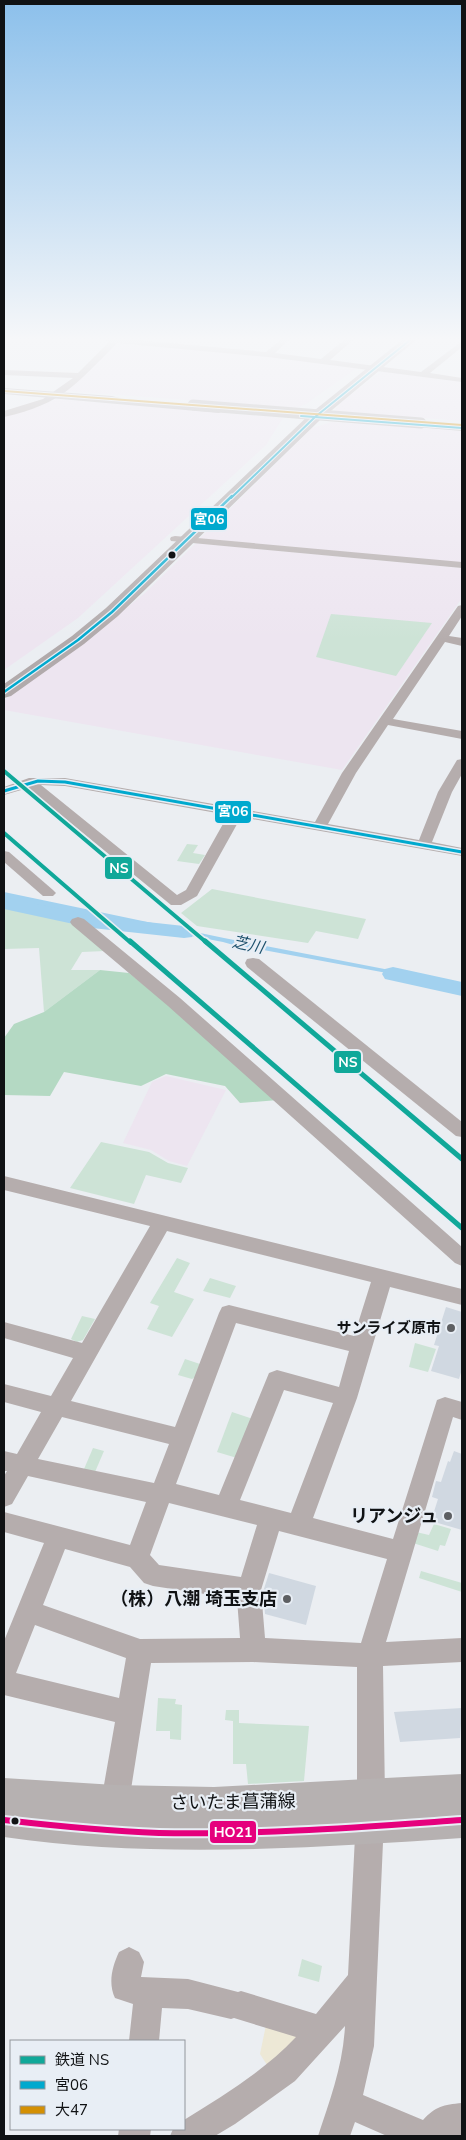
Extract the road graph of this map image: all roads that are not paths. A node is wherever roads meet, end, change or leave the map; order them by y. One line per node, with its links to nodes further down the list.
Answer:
1 (284, 440): 2 (highway)
2 (181, 540): 3 (street); 7 (highway); 8 (highway)
3 (462, 565)
4 (462, 608): 5 (street)
5 (442, 638): 6 (street); 9 (street)
6 (462, 642)
7 (4, 680)
8 (4, 692)
9 (385, 721): 10 (street); 15 (street)
10 (462, 735)
11 (462, 763): 16 (street)
12 (29, 782): 13 (street); 14 (street); 14 (street)
13 (4, 791)
14 (237, 812): 15 (street)
15 (320, 826): 16 (street)
16 (424, 845): 17 (street)
17 (462, 852)
18 (4, 855): 19 (street)
19 (48, 893)
20 (78, 922): 25 (street)
21 (253, 963): 22 (street)
22 (462, 1131)
23 (4, 1183): 24 (street)
24 (162, 1222): 26 (street); 30 (street)
25 (462, 1258)
26 (382, 1278): 27 (street); 29 (street)
27 (462, 1297)
28 (4, 1330): 30 (street)
29 (362, 1346): 32 (street); 35 (street)
30 (87, 1352): 33 (street)
31 (4, 1393): 33 (street)
32 (346, 1398): 39 (street); 42 (street)
33 (56, 1407): 35 (street); 36 (street)
34 (462, 1411): 44 (street)
35 (182, 1438): 37 (street)
36 (13, 1463): 37 (street); 38 (street)
37 (161, 1495): 39 (street); 45 (street)
38 (4, 1497)
39 (226, 1507): 40 (street)
40 (271, 1518): 42 (street); 46 (street)
41 (4, 1522): 43 (street)
42 (298, 1526): 44 (street)
43 (58, 1537): 45 (street); 47 (street)
44 (402, 1552): 51 (street)
45 (137, 1558): 46 (street)
46 (249, 1590): 48 (street)
47 (28, 1612): 50 (street); 52 (street)
48 (252, 1650): 50 (street); 51 (street)
49 (462, 1650): 51 (street)
50 (140, 1651): 53 (street)
51 (370, 1655): 57 (street)
52 (4, 1673): 53 (street)
53 (129, 1713): 56 (street)
54 (462, 1791): 57 (main road, さいたま菖蒲線)
55 (4, 1794): 56 (main road, さいたま菖蒲線)
56 (115, 1802): 57 (main road, さいたま菖蒲線)
57 (371, 1811): 58 (main road, さいたま菖蒲線); 59 (main road, さいたま菖蒲線); 61 (street)
58 (4, 1820)
59 (462, 1820)
60 (129, 1962): 62 (street)
61 (362, 1981): 63 (street); 65 (street)
62 (149, 1993): 63 (street); 64 (street)
63 (317, 2036): 67 (street)
64 (144, 2040)
65 (346, 2103): 68 (street); 69 (street)
66 (462, 2119): 70 (street)
67 (186, 2136)
68 (334, 2136)
69 (423, 2136)
70 (430, 2136)

